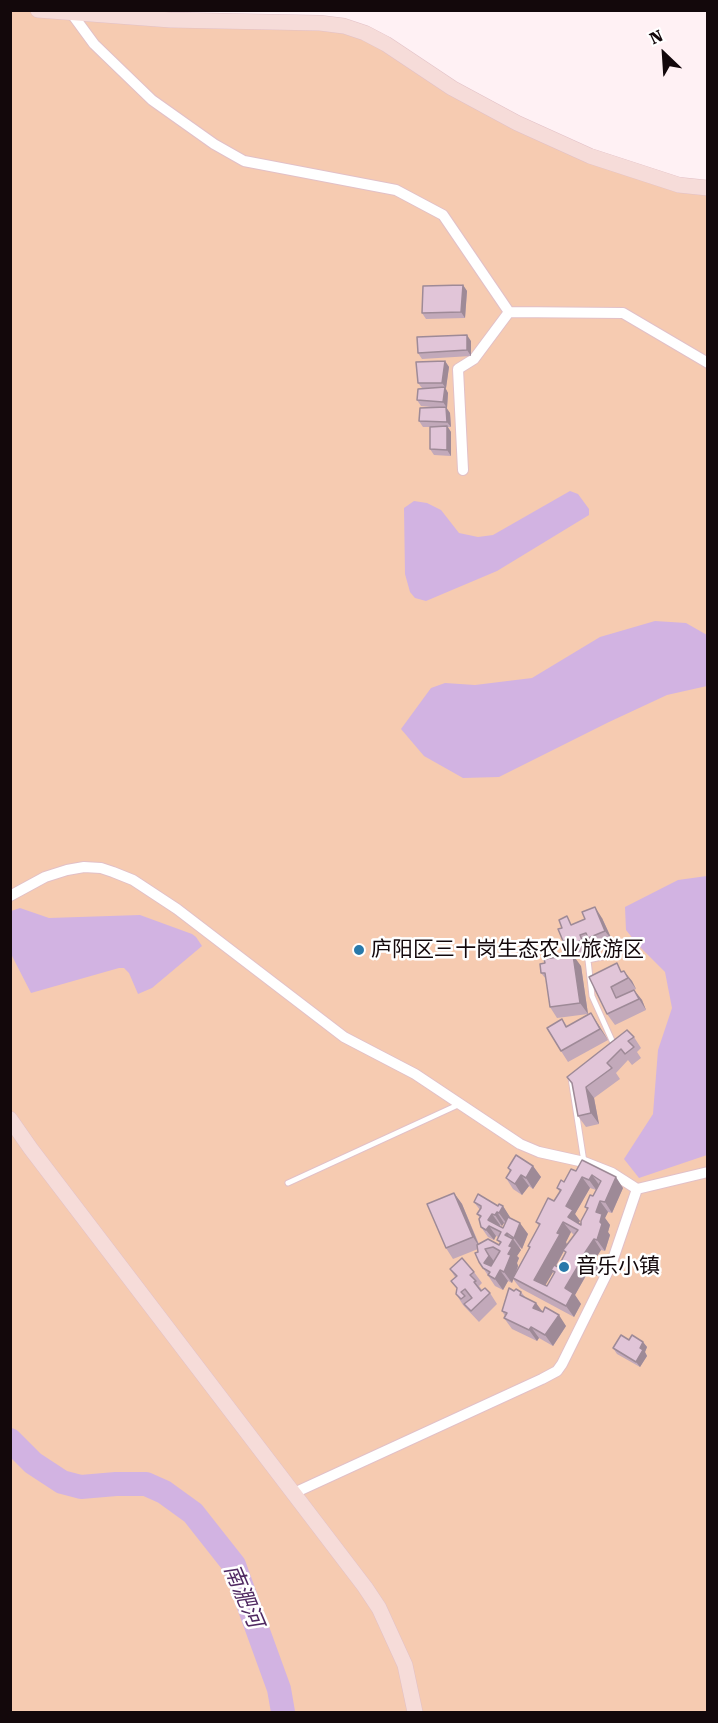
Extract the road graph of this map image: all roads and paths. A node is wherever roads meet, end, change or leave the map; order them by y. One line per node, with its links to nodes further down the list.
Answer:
1 (38, 10): 2 (street)
2 (72, 14): 3 (street); 4 (street)
3 (708, 188)
4 (509, 312): 5 (street); 6 (street)
5 (708, 363)
6 (463, 470)
7 (10, 896): 11 (street)
8 (611, 955): 9 (lane)
9 (606, 1051)
10 (579, 1072): 13 (lane)
11 (460, 1104): 13 (street); 15 (lane)
12 (10, 1119): 17 (street)
13 (584, 1162): 16 (street)
14 (708, 1172): 16 (street)
15 (288, 1184)
16 (637, 1189): 17 (street)
17 (294, 1493): 18 (street)
18 (415, 1713)

